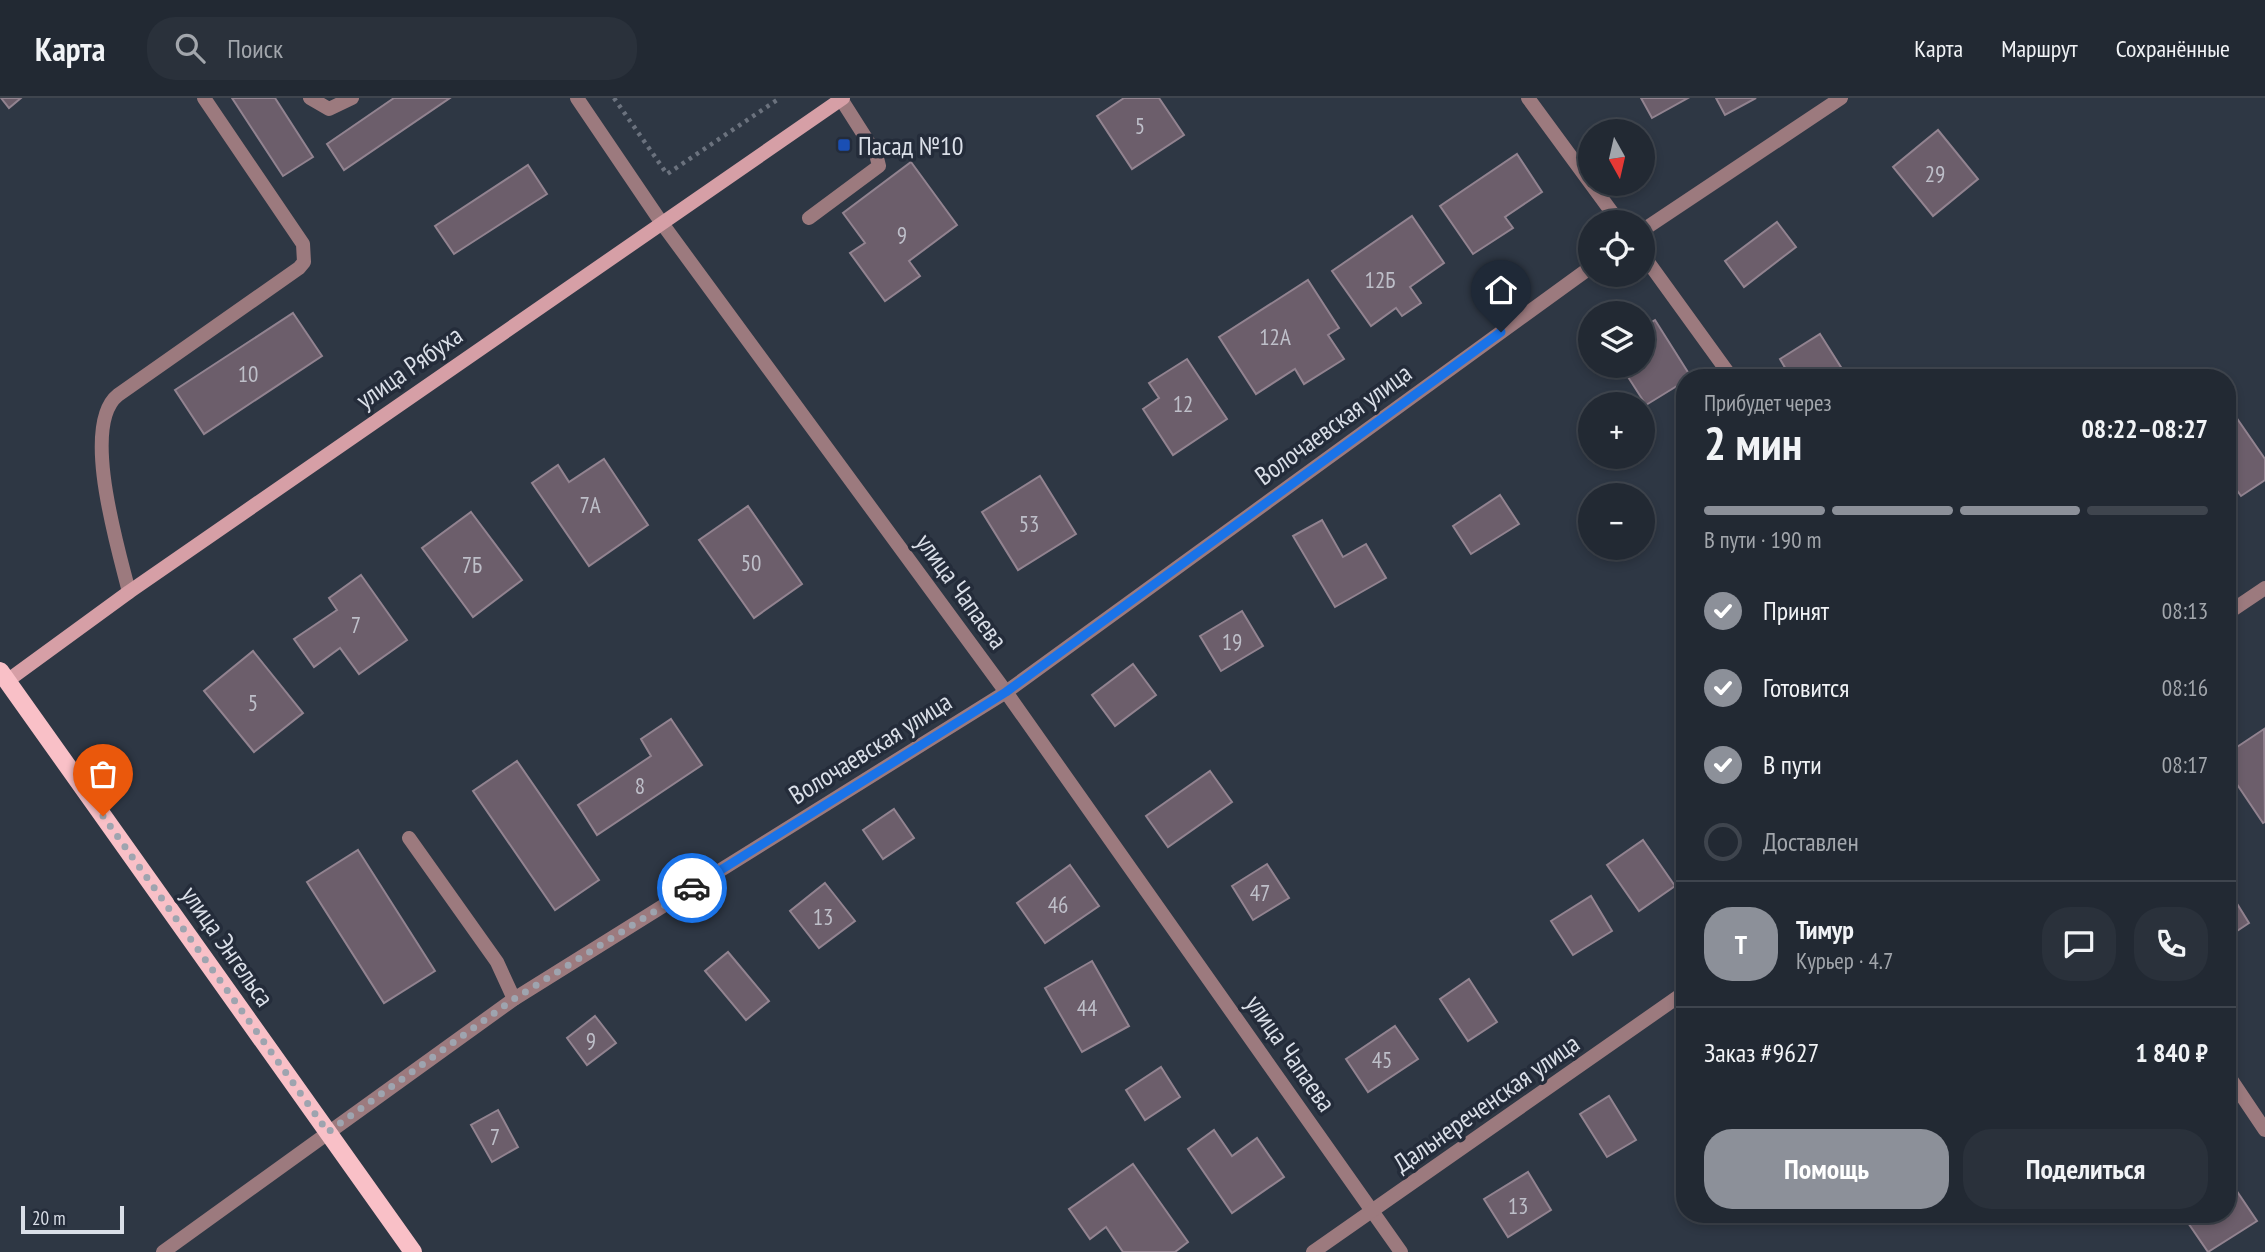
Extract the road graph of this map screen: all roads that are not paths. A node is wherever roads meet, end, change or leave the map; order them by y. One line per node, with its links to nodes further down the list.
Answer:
1 (204, 98): 16 (street)
2 (310, 98): 3 (street)
3 (352, 98)
4 (577, 98): 10 (street, улица Чапаева)
5 (1528, 98): 8 (street)
6 (1841, 98): 11 (street)
7 (842, 99): 9 (street); 10 (main road, улица Рябуха)
8 (1610, 210)
9 (809, 218)
10 (661, 222): 16 (main road, улица Рябуха); 19 (street, улица Чапаева)
11 (1655, 222)
12 (1655, 272): 14 (street)
13 (1578, 276): 19 (street, Волочаевская улица)
14 (1725, 369)
15 (2265, 588): 17 (street)
16 (129, 592): 18 (main road, улица Рябуха)
17 (2236, 608)
18 (4, 676): 25 (main road, улица Энгельса)
19 (1006, 692): 22 (street, Волочаевская улица); 26 (street, улица Чапаева)
20 (409, 838): 22 (street)
21 (1676, 998): 26 (street, Дальнереченская улица)
22 (514, 999): 25 (street, Волочаевская улица)
23 (2236, 1087): 24 (street)
24 (2265, 1129)
25 (328, 1132): 27 (street, Волочаевская улица); 28 (main road, улица Энгельса)
26 (1373, 1212): 29 (street, Дальнереченская улица); 30 (street, улица Чапаева)
27 (163, 1252)
28 (413, 1252)
29 (1313, 1252)
30 (1401, 1252)

